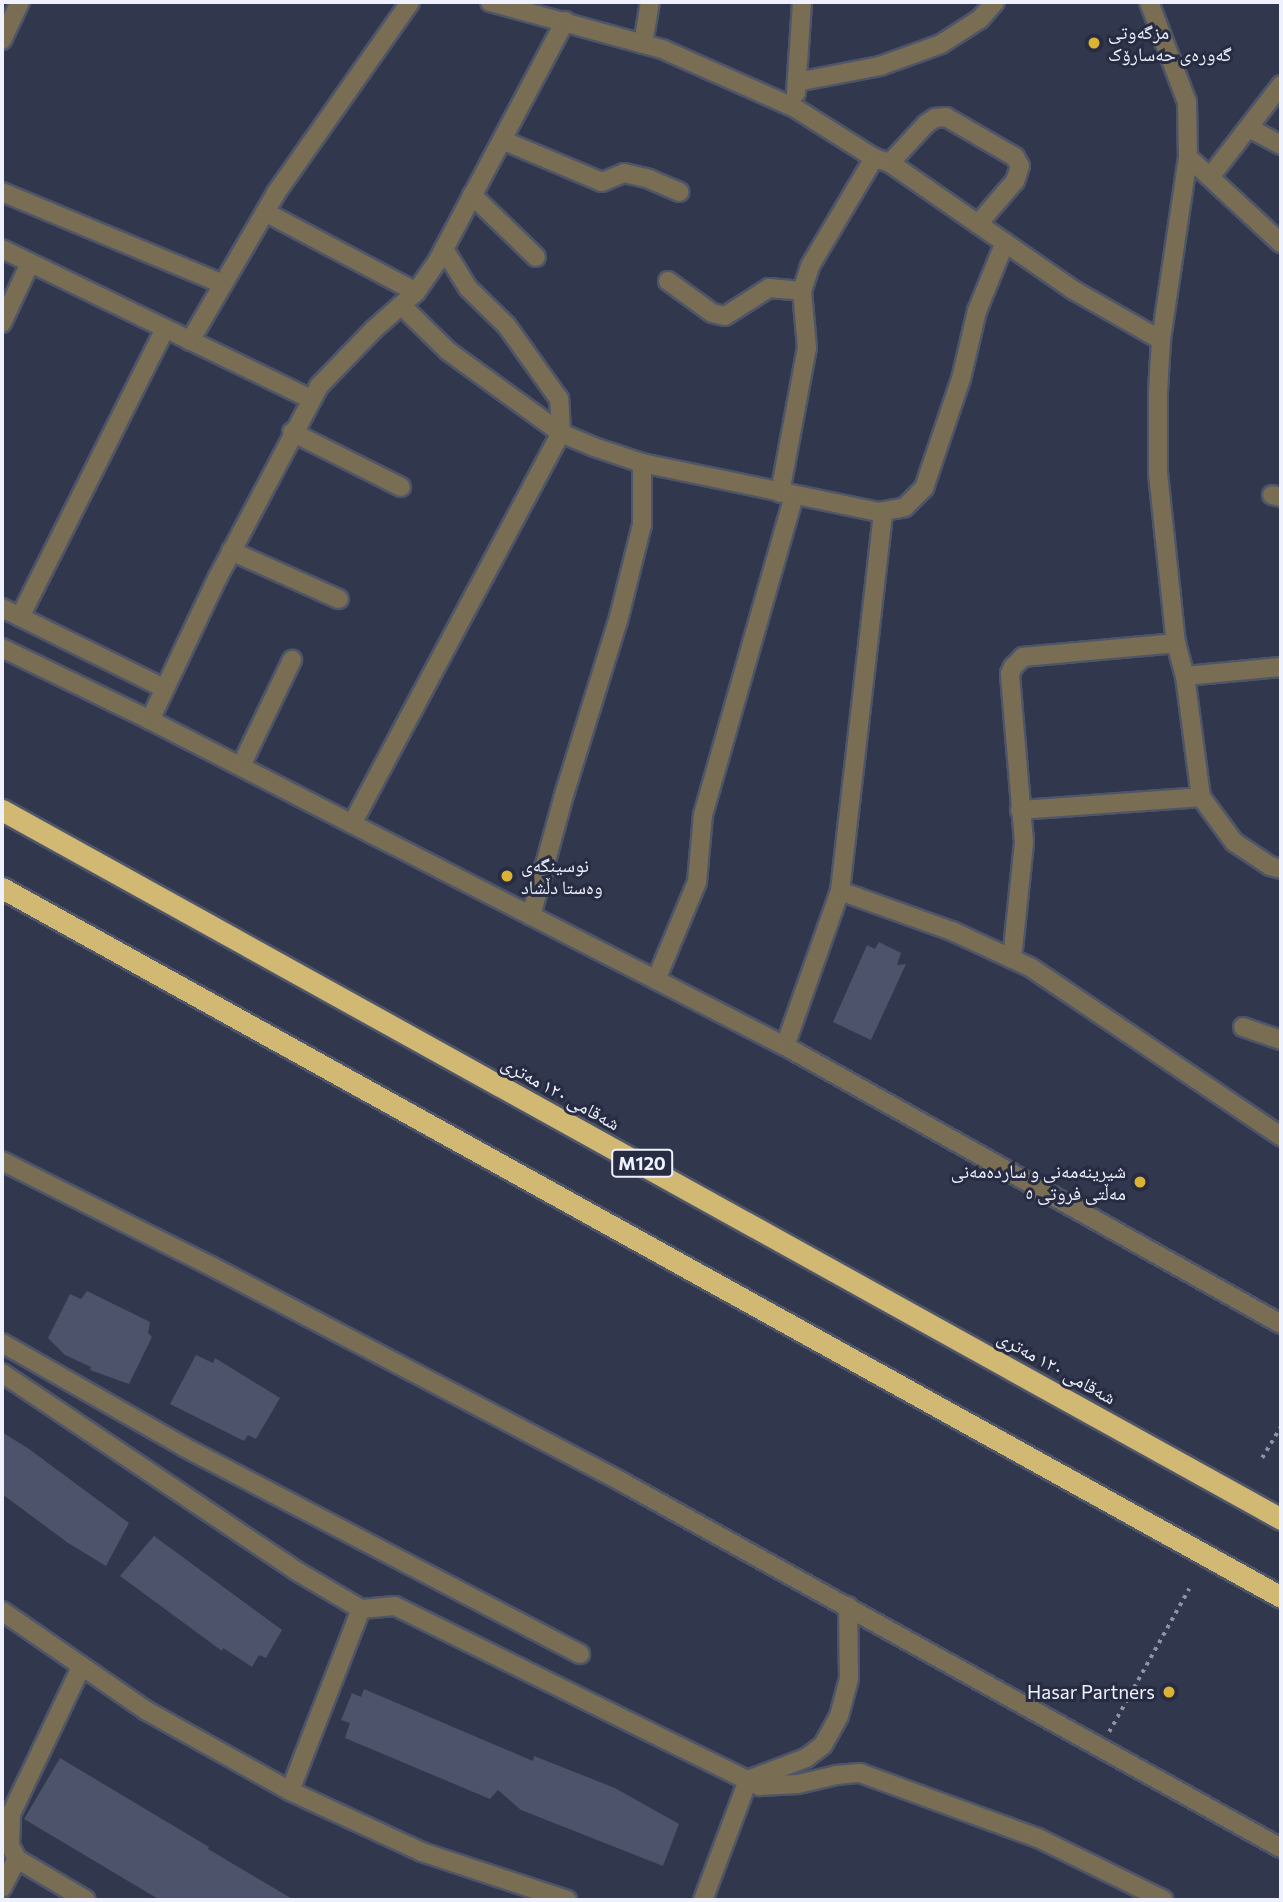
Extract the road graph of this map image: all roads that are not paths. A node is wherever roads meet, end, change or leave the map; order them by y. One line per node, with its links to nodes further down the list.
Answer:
1 (20, 2): 9 (street)
2 (411, 2): 23 (street)
3 (490, 2): 8 (street)
4 (650, 2): 10 (street)
5 (802, 2): 11 (street)
6 (995, 2): 11 (street)
7 (1150, 2): 17 (street)
8 (565, 21): 10 (street); 15 (street)
9 (2, 40)
10 (643, 44): 13 (street)
11 (797, 82): 13 (street)
12 (1281, 85): 14 (street)
13 (795, 108): 18 (street)
14 (1249, 128): 16 (street); 19 (street)
15 (502, 140): 21 (street); 22 (street)
16 (1281, 145)
17 (1188, 157): 19 (street); 38 (street)
18 (882, 161): 24 (street); 24 (street); 33 (street)
19 (1210, 177): 26 (street)
20 (2, 192): 32 (street)
21 (679, 192)
22 (472, 195): 28 (street); 29 (street)
23 (265, 212): 32 (street); 34 (street)
24 (978, 224): 25 (street)
25 (1005, 242): 38 (street); 46 (street)
26 (1281, 243)
27 (2, 249): 30 (street)
28 (444, 249): 34 (street); 42 (street)
29 (536, 257)
30 (30, 263): 36 (street); 37 (street)
31 (668, 281): 33 (street)
32 (221, 283): 39 (street)
33 (802, 291): 45 (street)
34 (416, 292): 35 (street)
35 (401, 305): 40 (street); 42 (street)
36 (2, 323)
37 (165, 329): 39 (street); 50 (street)
38 (1161, 340): 51 (street)
39 (190, 341): 40 (street)
40 (312, 399): 41 (street)
41 (292, 432): 44 (street); 47 (street)
42 (561, 433): 43 (street); 62 (street)
43 (642, 463): 45 (street); 66 (street)
44 (401, 487)
45 (787, 495): 46 (street); 68 (street)
46 (883, 511): 65 (street)
47 (231, 551): 48 (street); 56 (street)
48 (339, 599)
49 (2, 608): 50 (street)
50 (20, 617): 56 (street)
51 (1176, 643): 55 (street); 61 (street)
52 (2, 648): 57 (street)
53 (292, 660): 58 (street)
54 (1281, 667): 55 (street)
55 (1185, 676): 59 (street)
56 (164, 688): 57 (street)
57 (150, 720): 58 (street)
58 (241, 766): 62 (street)
59 (1200, 797): 61 (street); 63 (street)
60 (2, 810): 77 (highway, شەقامی ١٢٠ مەتری / M120)
61 (1020, 810): 67 (street)
62 (352, 824): 66 (street)
63 (1281, 869)
64 (2, 888): 78 (highway)
65 (840, 891): 67 (street); 71 (street)
66 (531, 916): 68 (street)
67 (1012, 959): 72 (street)
68 (656, 980): 71 (street)
69 (1243, 1027): 70 (street)
70 (1281, 1040)
71 (785, 1046): 74 (street)
72 (1281, 1136)
73 (2, 1161): 79 (street)
74 (1281, 1324)
75 (2, 1343): 82 (street)
76 (2, 1373): 80 (street)
77 (1281, 1518)
78 (1281, 1597)
79 (848, 1606): 84 (street); 86 (street)
80 (361, 1609): 84 (street); 85 (street)
81 (2, 1611): 83 (street)
82 (580, 1654)
83 (81, 1667): 85 (street); 87 (street)
84 (748, 1780): 91 (street); 92 (street)
85 (290, 1791): 90 (street)
86 (1281, 1848)
87 (17, 1859): 88 (street); 89 (street)
88 (3, 1884)
89 (86, 1900)
90 (567, 1900)
91 (703, 1900)
92 (1164, 1900)

